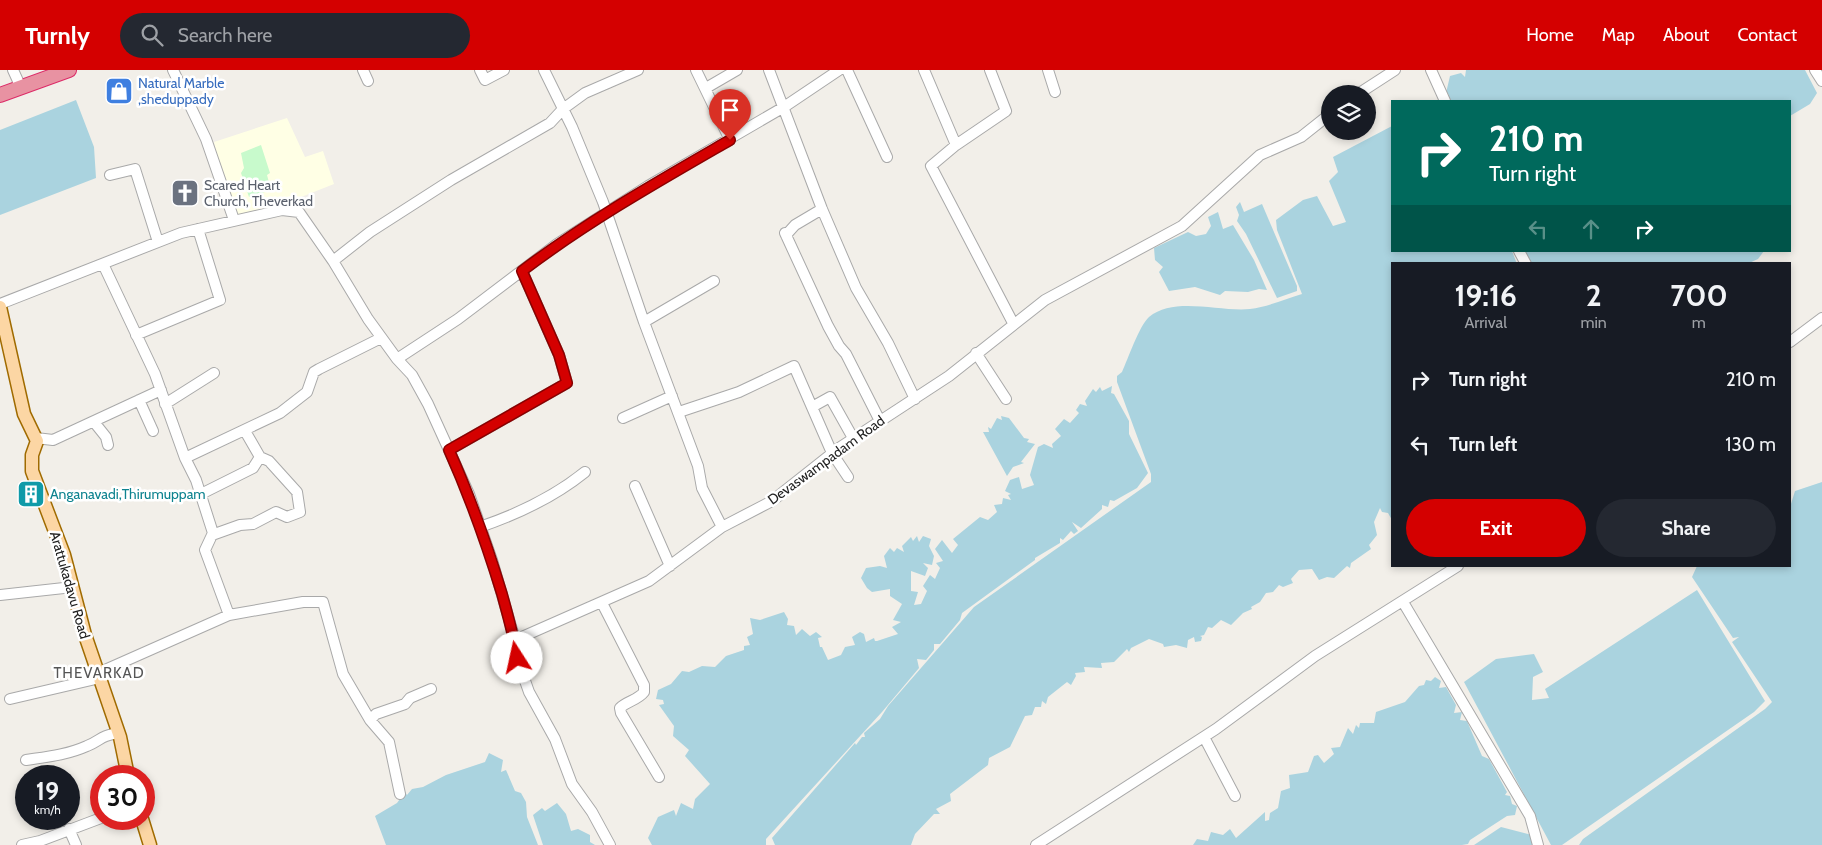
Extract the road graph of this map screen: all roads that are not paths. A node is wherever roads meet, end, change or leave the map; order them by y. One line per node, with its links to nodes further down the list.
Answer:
1 (13, 70): 24 (street)
2 (69, 70): 24 (highway)
3 (172, 70): 37 (street)
4 (363, 70): 20 (street)
5 (480, 70): 6 (street)
6 (504, 70)
7 (544, 70): 29 (street)
8 (638, 70): 29 (street)
9 (696, 70): 23 (street)
10 (737, 70): 23 (street)
11 (769, 70): 28 (street)
12 (839, 70): 28 (street)
13 (847, 70): 33 (street)
14 (924, 70): 32 (street)
15 (990, 70): 32 (street)
16 (1048, 70): 25 (street)
17 (1395, 70): 22 (street)
18 (1431, 70): 27 (street)
19 (1815, 70): 21 (street)
20 (368, 81)
21 (1822, 81)
22 (1372, 85)
23 (706, 88): 31 (street)
24 (17, 89): 26 (highway)
25 (1055, 92)
26 (0, 95)
27 (1445, 100)
28 (784, 108): 31 (street); 35 (street)
29 (563, 109): 36 (street); 40 (street)
30 (1321, 121): 47 (street, Devaswampadam Road)
31 (730, 140): 36 (street)
32 (956, 145): 47 (street)
33 (887, 156)
34 (110, 175): 39 (street)
35 (822, 209): 57 (street); 63 (street)
36 (607, 212): 42 (street); 46 (street)
37 (234, 220): 38 (street); 40 (street)
38 (198, 229): 39 (street); 48 (street)
39 (158, 242): 41 (street)
40 (333, 260): 49 (street)
41 (102, 264): 44 (street); 48 (street)
42 (522, 271): 52 (street); 70 (street)
43 (714, 281): 46 (street)
44 (0, 306): 67 (main road)
45 (1822, 318): 50 (street)
46 (644, 322): 55 (street)
47 (1013, 323): 51 (street, Devaswampadam Road)
48 (136, 335): 54 (street)
49 (381, 338): 52 (street); 66 (street)
50 (1791, 341)
51 (976, 353): 56 (street); 57 (street, Devaswampadam Road)
52 (397, 360): 70 (street)
53 (214, 373): 59 (street)
54 (161, 390): 58 (street); 59 (street)
55 (672, 396): 61 (street); 62 (street)
56 (1006, 398)
57 (915, 399): 63 (street, Devaswampadam Road)
58 (139, 400): 64 (street); 65 (street)
59 (166, 404): 73 (street)
60 (812, 407): 61 (street); 68 (street); 71 (street)
61 (679, 412): 78 (street)
62 (623, 418)
63 (880, 421): 68 (street, Devaswampadam Road)
64 (94, 422): 67 (street); 69 (street)
65 (153, 431)
66 (244, 431): 72 (street); 73 (street)
67 (36, 438): 83 (main road, Arattukadavu Road)
68 (853, 438): 71 (street, Devaswampadam Road)
69 (108, 445)
70 (449, 450): 79 (street)
71 (832, 453): 75 (street); 78 (street, Devaswampadam Road)
72 (260, 457): 77 (street); 80 (street)
73 (186, 458): 77 (street)
74 (586, 472): 79 (street)
75 (848, 477)
76 (635, 486): 81 (street)
77 (201, 494): 80 (street)
78 (722, 526): 81 (street, Devaswampadam Road)
79 (480, 527): 88 (street)
80 (212, 535): 87 (street)
81 (670, 566): 86 (street, Devaswampadam Road)
82 (1456, 567): 85 (street)
83 (73, 587): 84 (street); 89 (main road, Arattukadavu Road)
84 (0, 595)
85 (1403, 602): 94 (street); 108 (street)
86 (602, 603): 88 (street, Devaswampadam Road); 97 (street)
87 (229, 615): 89 (street); 92 (street)
88 (515, 640): 106 (street)
89 (99, 675): 91 (street); 93 (main road, Arattukadavu Road)
90 (431, 689): 92 (street)
91 (10, 700)
92 (370, 720): 98 (street)
93 (118, 733): 95 (street); 96 (main road, Arattukadavu Road)
94 (1204, 737): 99 (street); 107 (street)
95 (26, 760)
96 (125, 765)
97 (659, 777)
98 (400, 794)
99 (1235, 796)
100 (66, 830): 103 (street)
101 (69, 830): 104 (street)
102 (145, 830): 105 (main road)
103 (22, 845)
104 (76, 845)
105 (150, 845)
106 (610, 845)
107 (1036, 845)
108 (1538, 845)

